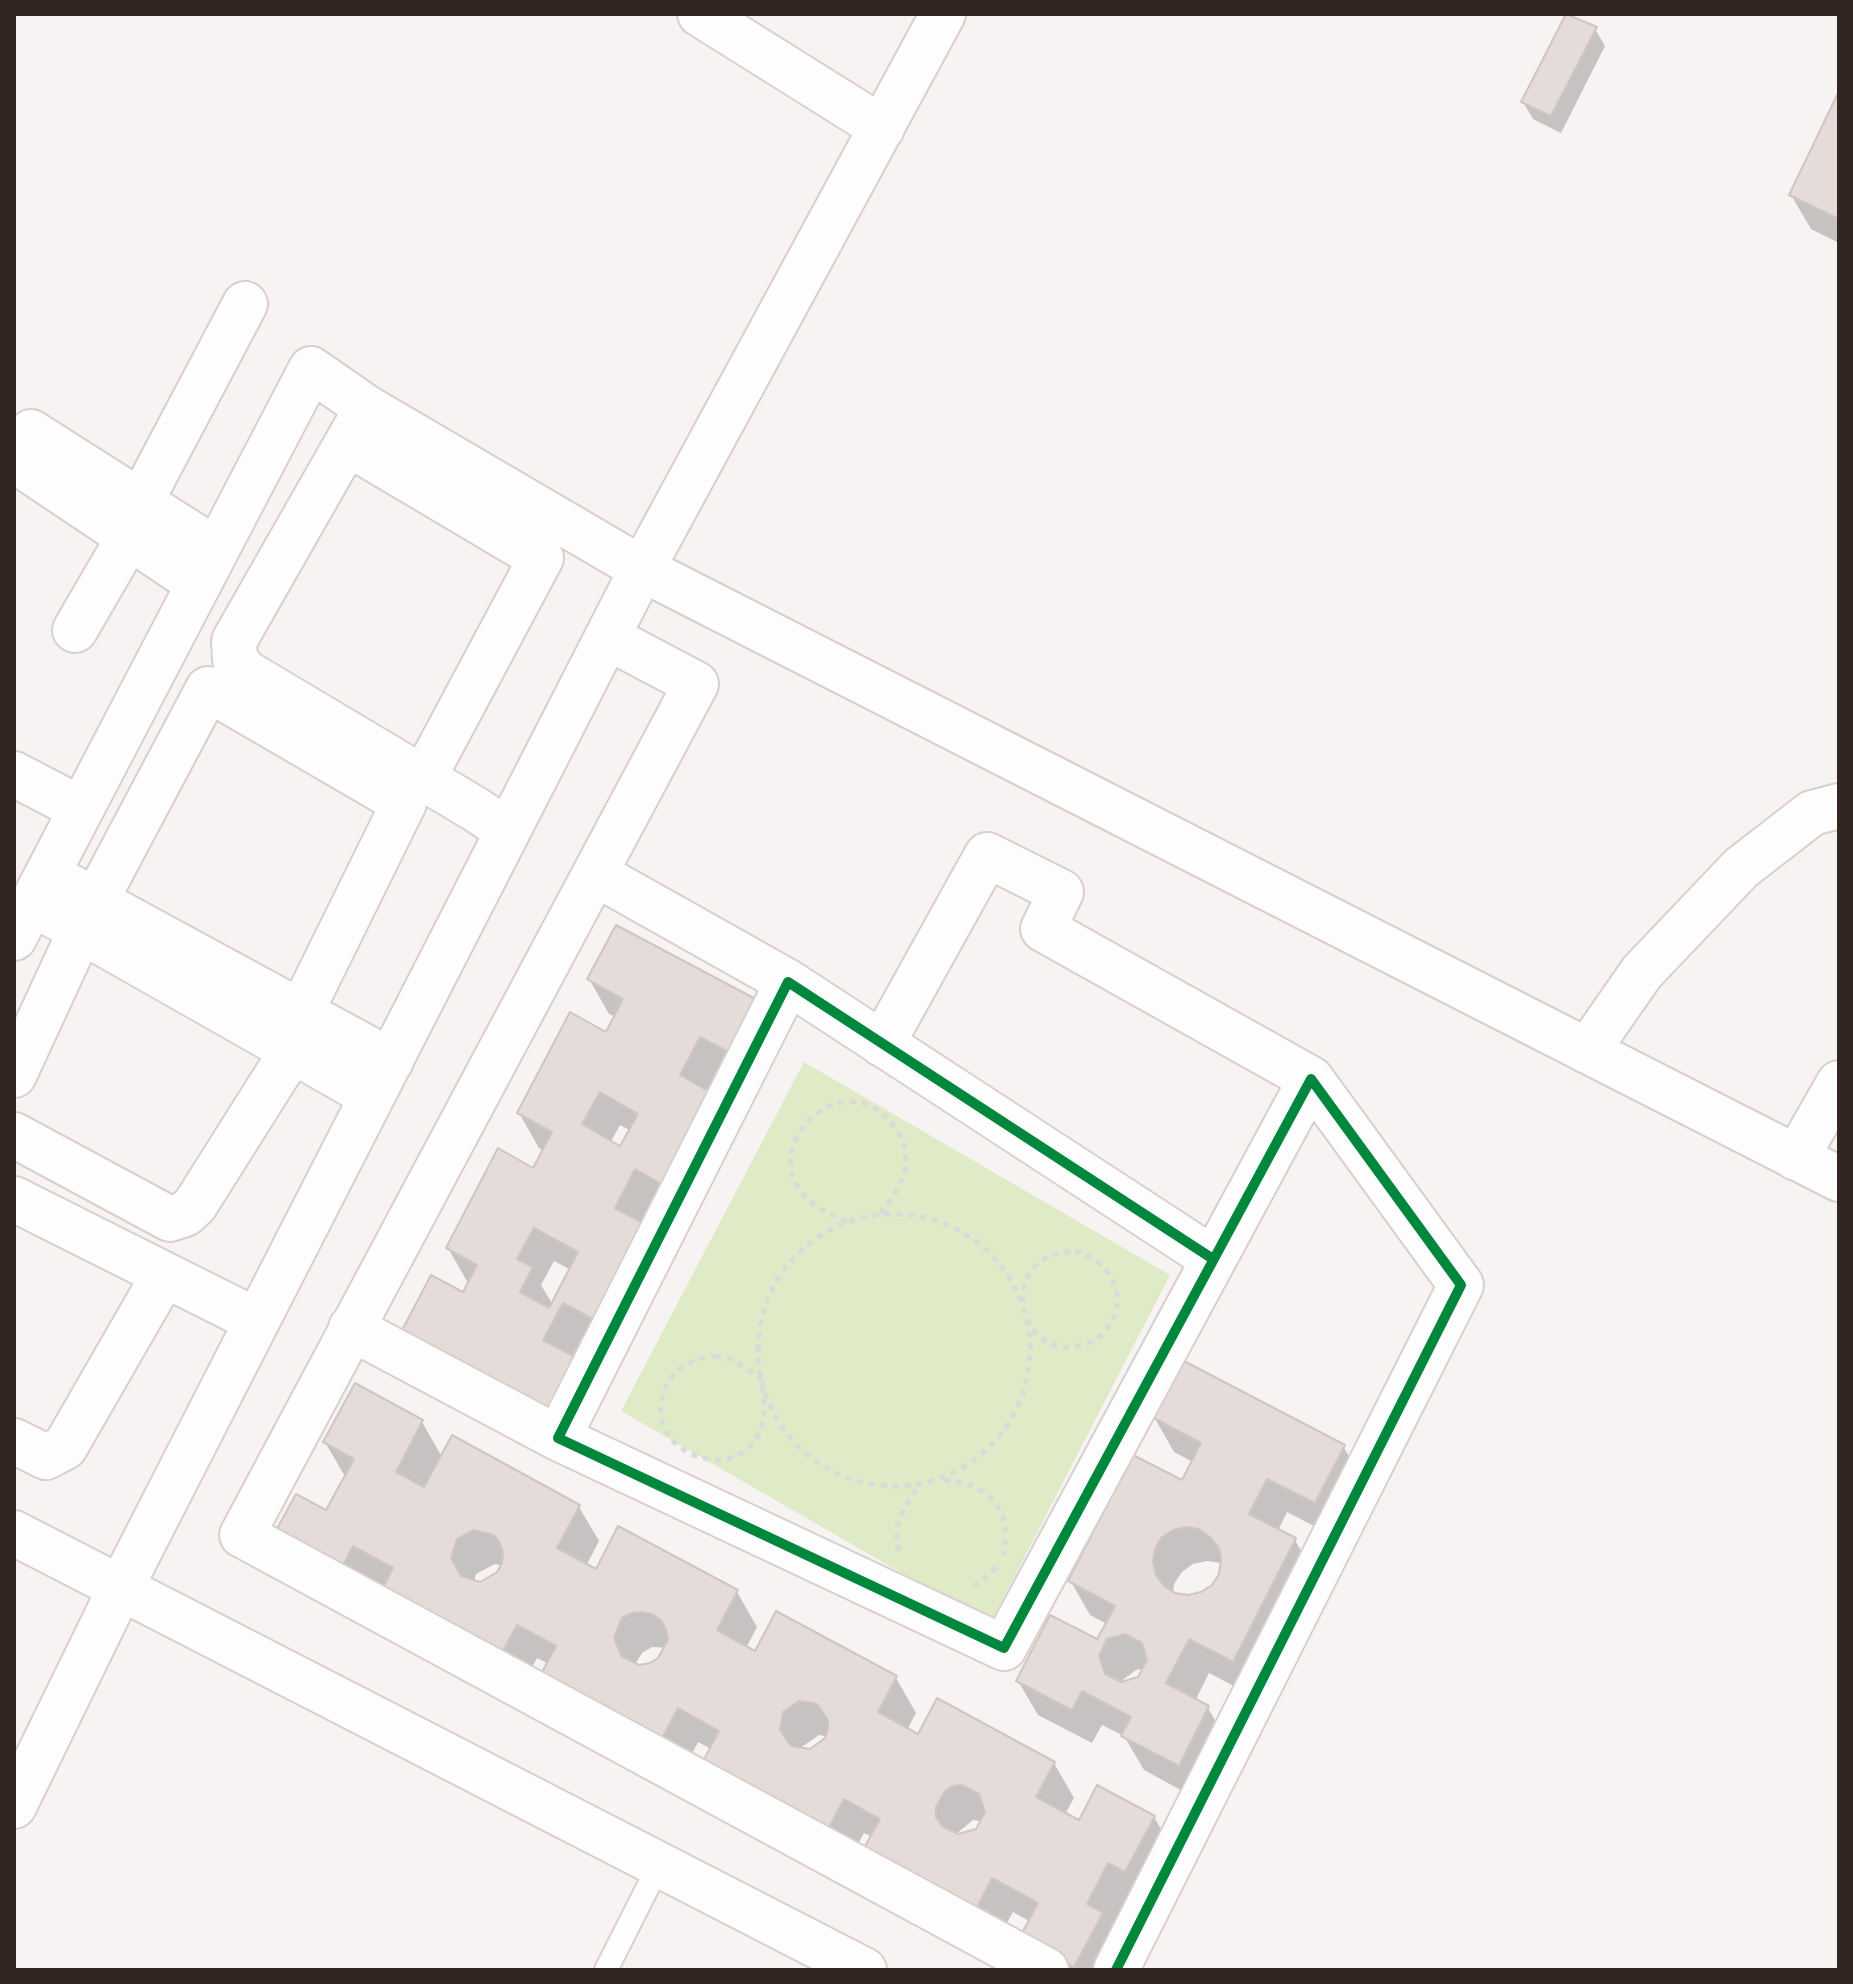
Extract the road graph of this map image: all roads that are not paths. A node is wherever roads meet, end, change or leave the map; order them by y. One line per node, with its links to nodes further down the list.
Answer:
1 (700, 14): 3 (street)
2 (943, 14): 3 (street)
3 (882, 128): 9 (street)
4 (245, 304): 7 (street)
5 (357, 425): 8 (street); 9 (street); 13 (street); 13 (street)
6 (22, 446): 7 (street)
7 (135, 519): 8 (street); 10 (street)
8 (207, 566): 15 (street)
9 (642, 569): 11 (street); 23 (street)
10 (75, 630)
11 (607, 637): 16 (street); 17 (street)
12 (14, 774): 15 (street)
13 (423, 779): 16 (street)
14 (1839, 806): 23 (street)
15 (81, 809): 18 (street)
16 (508, 831): 25 (street)
17 (596, 874): 20 (street); 35 (street)
18 (31, 905): 19 (street)
19 (88, 915): 21 (street); 21 (street); 24 (street)
20 (788, 982): 22 (street); 36 (street)
21 (296, 1031): 25 (street); 28 (street)
22 (882, 1044): 26 (street); 32 (street)
23 (1587, 1051): 29 (street)
24 (14, 1075)
25 (382, 1078): 34 (street)
26 (1311, 1079): 32 (street); 45 (street)
27 (1839, 1083): 29 (street)
28 (14, 1135)
29 (1796, 1158): 30 (street)
30 (1839, 1179)
31 (14, 1199): 33 (street)
32 (1213, 1259): 36 (street)
33 (164, 1275): 34 (street); 37 (street)
34 (257, 1321): 39 (street)
35 (351, 1328): 36 (street); 44 (street)
36 (558, 1438)
37 (14, 1441)
38 (14, 1533): 39 (street)
39 (120, 1589): 40 (street); 41 (street)
40 (14, 1806)
41 (659, 1865): 42 (lane); 43 (street)
42 (606, 1970)
43 (864, 1970)
44 (1046, 1970)
45 (1116, 1970)

